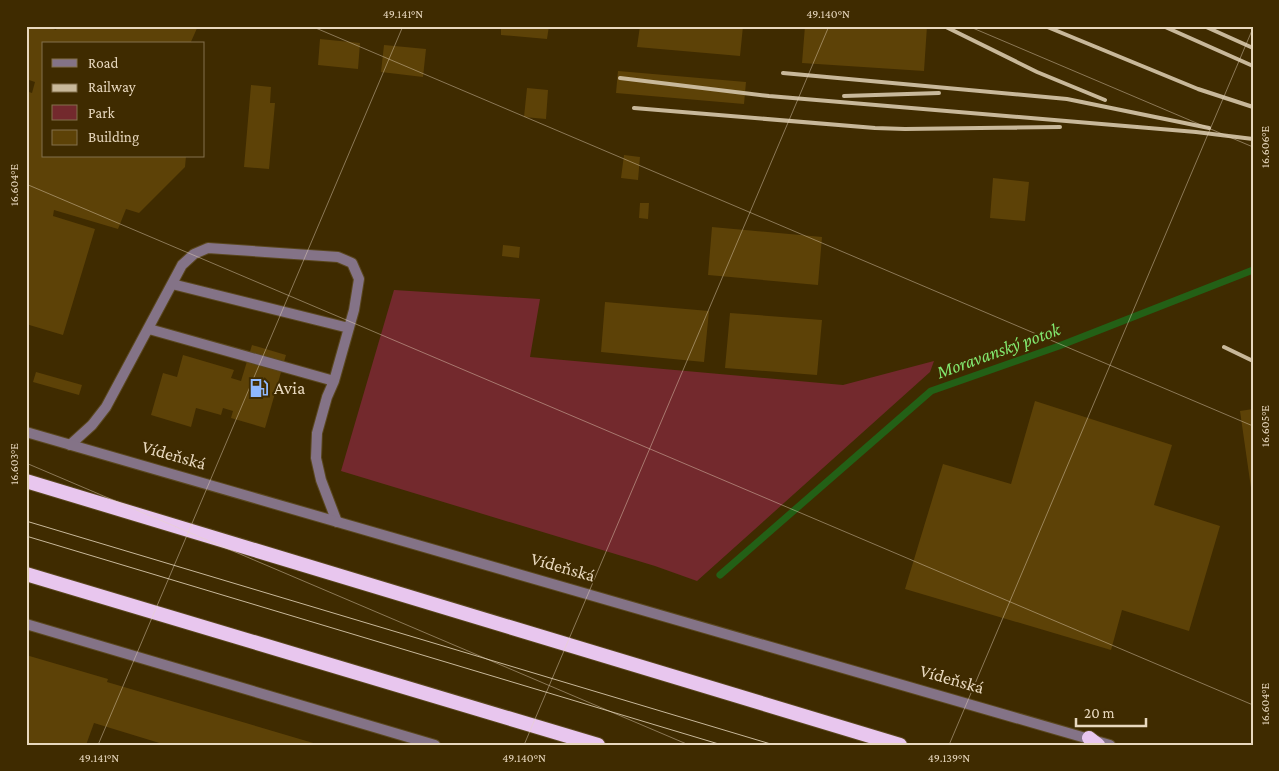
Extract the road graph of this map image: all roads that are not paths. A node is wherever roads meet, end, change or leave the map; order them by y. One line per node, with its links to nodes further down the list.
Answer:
1 (172, 284): 2 (street); 2 (street); 3 (street)
2 (349, 328): 4 (street)
3 (149, 329): 4 (street); 6 (street)
4 (334, 381): 8 (street)
5 (26, 432): 6 (street, Vídeňská)
6 (70, 445): 8 (street, Vídeňská)
7 (26, 481): 14 (highway)
8 (337, 522): 11 (street, Vídeňská)
9 (26, 574): 13 (highway)
10 (26, 624): 12 (street)
11 (1094, 741): 15 (street, Vídeňská)
12 (434, 745)
13 (598, 745)
14 (900, 745)
15 (1110, 745)

